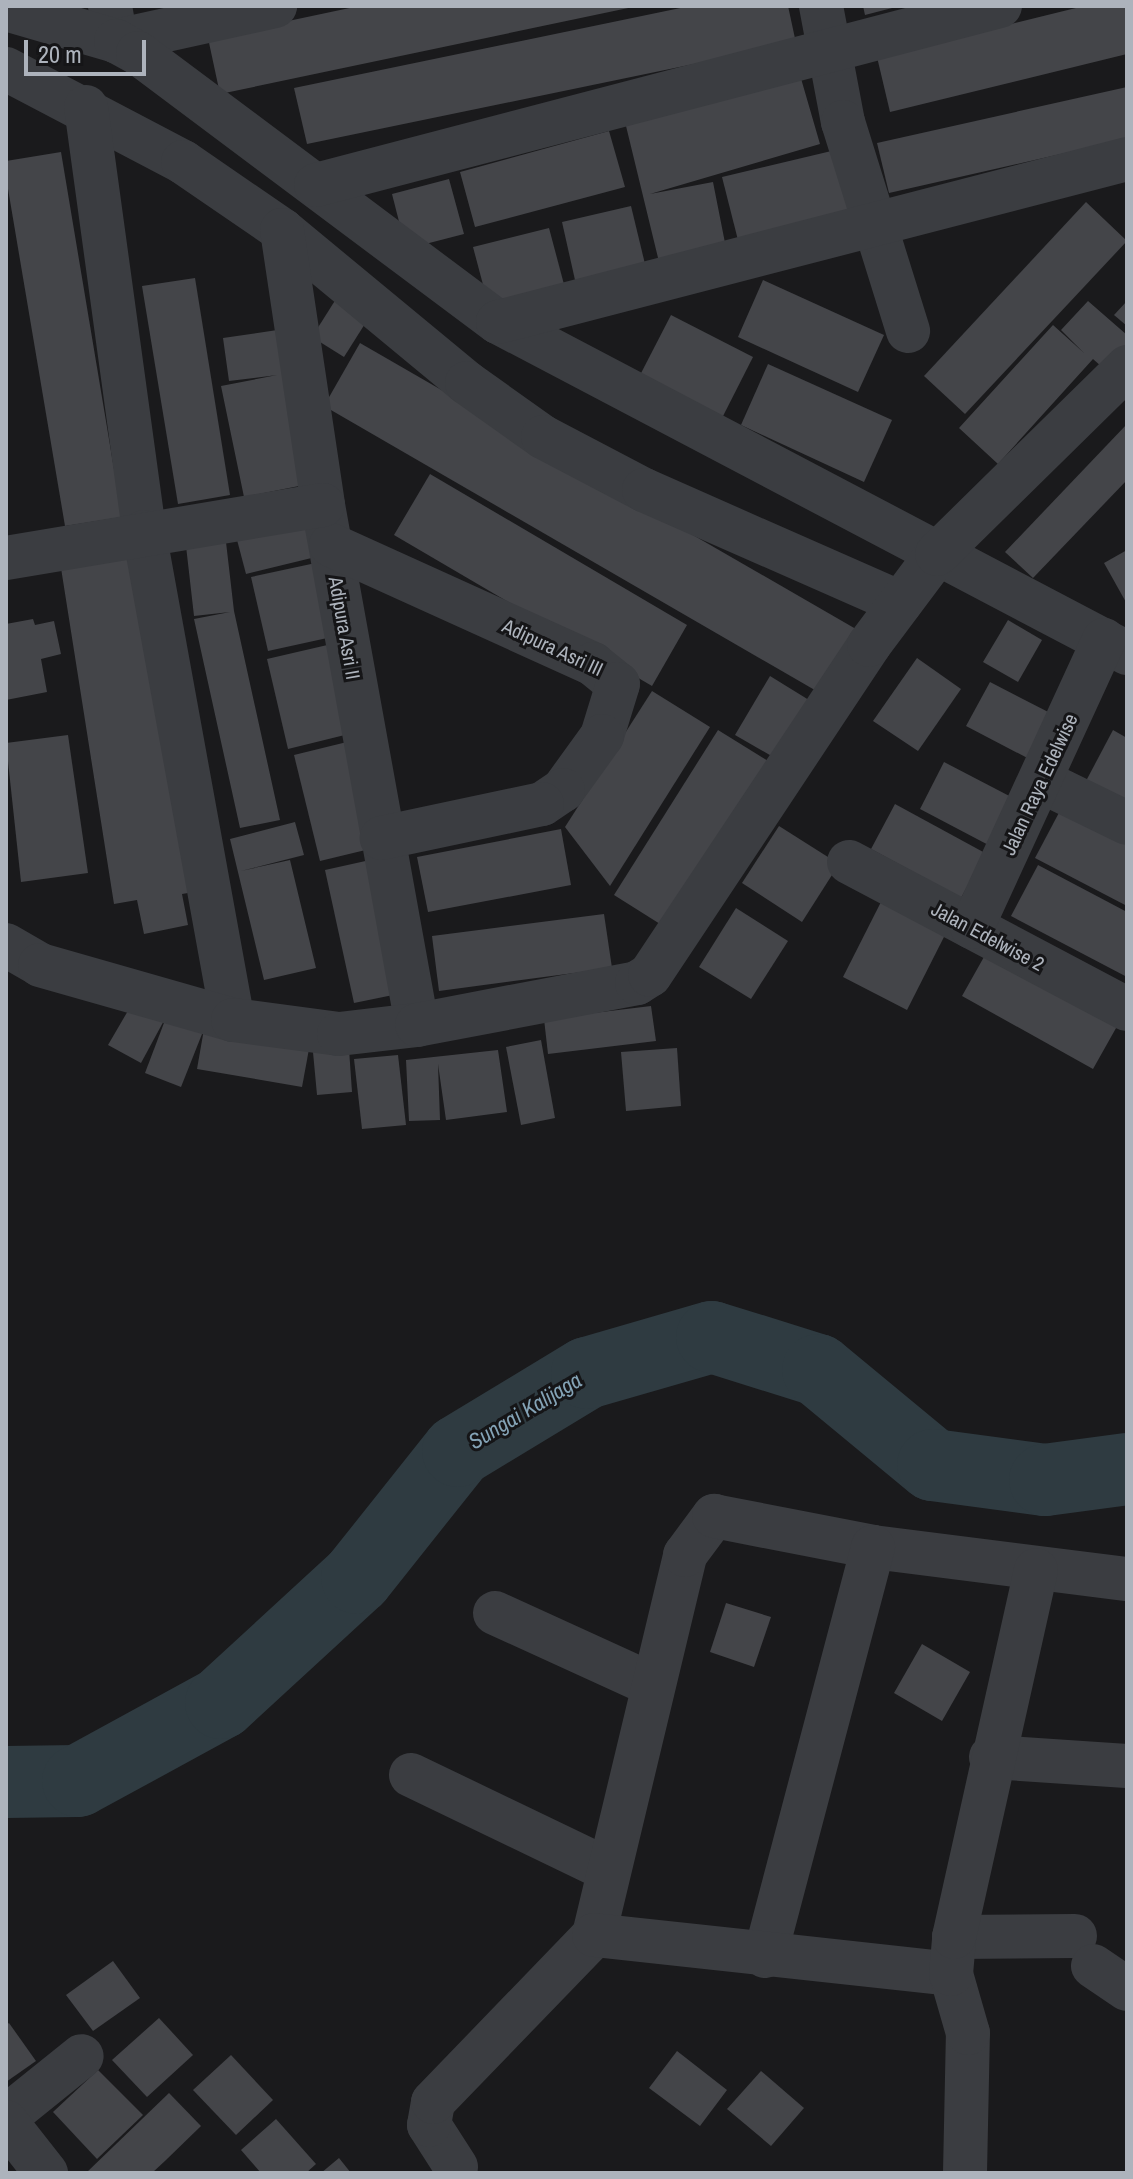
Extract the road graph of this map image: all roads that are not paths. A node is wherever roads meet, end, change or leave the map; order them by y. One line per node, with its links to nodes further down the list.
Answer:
1 (275, 6): 5 (street)
2 (821, 6): 6 (street)
3 (1000, 6): 6 (street)
4 (6, 9): 5 (street)
5 (113, 24): 10 (street)
6 (830, 50): 10 (street); 11 (street)
7 (6, 69): 8 (street)
8 (86, 107): 12 (street); 17 (street)
9 (1127, 159): 11 (street)
10 (316, 185): 13 (street)
11 (875, 226): 13 (street); 14 (street)
12 (282, 230): 16 (street, Adipura Asri II); 20 (street)
13 (498, 322): 18 (street)
14 (908, 331)
15 (1127, 367): 18 (street)
16 (327, 525): 17 (street); 24 (street, Adipura Asri II); 24 (street, Adipura Asri III)
17 (144, 532): 19 (street); 29 (street)
18 (937, 554): 20 (street); 21 (street)
19 (6, 558)
20 (900, 603): 30 (street)
21 (1119, 640): 22 (street, Jalan Raya Edelwise)
22 (1043, 782): 23 (street); 26 (street, Jalan Raya Edelwise)
23 (1127, 823)
24 (382, 838): 30 (street, Adipura Asri II)
25 (849, 862): 26 (street, Jalan Edelwise 2)
26 (972, 927): 28 (street, Jalan Edelwise 2)
27 (6, 945): 29 (street)
28 (1127, 1009)
29 (233, 1020): 30 (street)
30 (417, 1025)
31 (873, 1547): 32 (street); 35 (street); 41 (street)
32 (1036, 1570): 33 (street); 36 (street)
33 (1127, 1579)
34 (495, 1613): 35 (street)
35 (653, 1685): 39 (street)
36 (991, 1757): 37 (street); 42 (street)
37 (1127, 1766)
38 (411, 1775): 39 (street)
39 (606, 1869): 40 (street)
40 (594, 1935): 41 (street); 46 (street)
41 (765, 1956): 42 (street)
42 (953, 1956): 43 (street); 48 (street)
43 (1098, 1964)
44 (82, 2056): 45 (street)
45 (6, 2120): 47 (street)
46 (456, 2167)
47 (46, 2173)
48 (965, 2173)

